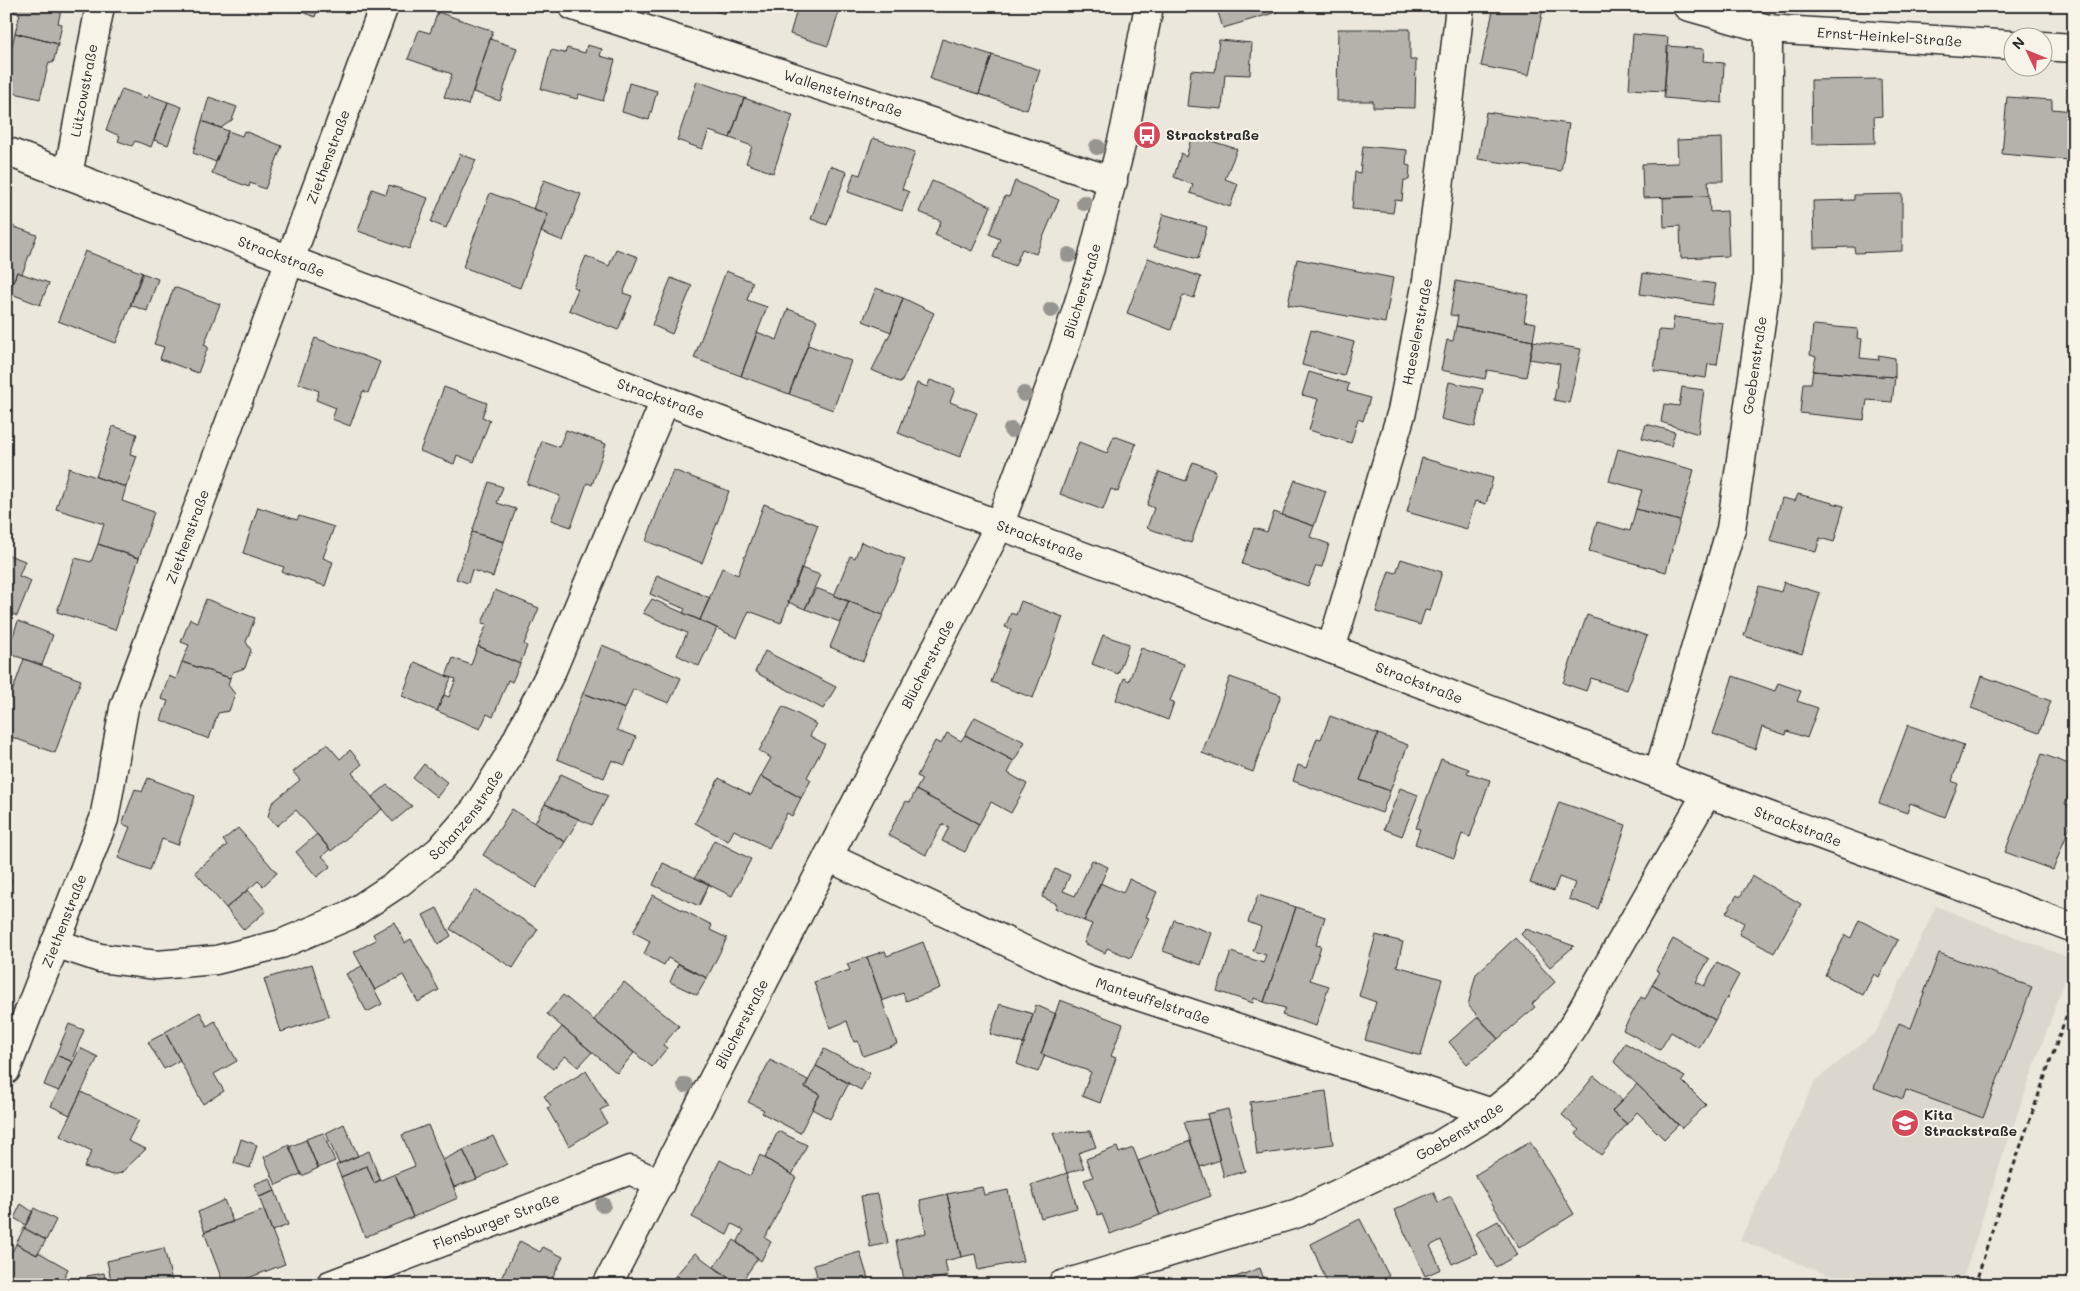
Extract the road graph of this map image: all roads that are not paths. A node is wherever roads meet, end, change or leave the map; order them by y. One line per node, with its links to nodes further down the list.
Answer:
1 (100, 6): 12 (street, Lützowstraße)
2 (384, 6): 14 (street, Ziethenstraße)
3 (573, 6): 13 (street, Wallensteinstraße)
4 (1149, 6): 13 (street, Blücherstraße)
5 (1460, 6): 17 (street, Haeselerstraße)
6 (1687, 6): 7 (street)
7 (1768, 29): 8 (street, Ernst-Heinkel-Straße); 18 (street, Goebenstraße)
8 (2002, 44)
9 (2052, 47): 10 (street)
10 (2074, 48)
11 (6, 151): 12 (street, Strackstraße)
12 (68, 175): 14 (street, Strackstraße)
13 (1113, 181): 16 (street, Blücherstraße)
14 (290, 260): 15 (street, Strackstraße); 22 (street, Ziethenstraße)
15 (665, 401): 16 (street, Strackstraße); 22 (street, Schanzenstraße)
16 (999, 526): 17 (street, Strackstraße); 20 (street, Blücherstraße)
17 (1331, 649): 18 (street, Strackstraße)
18 (1658, 774): 19 (street, Strackstraße)
19 (1707, 793): 21 (street, Strackstraße); 24 (street, Goebenstraße)
20 (828, 857): 24 (street, Manteuffelstraße); 25 (street, Blücherstraße)
21 (2074, 928)
22 (54, 944): 23 (street, Ziethenstraße)
23 (6, 1070)
24 (1492, 1113): 28 (street, Goebenstraße)
25 (660, 1184): 26 (street, Flensburger Straße); 27 (street, Blücherstraße)
26 (330, 1285)
27 (607, 1285)
28 (1062, 1285)

